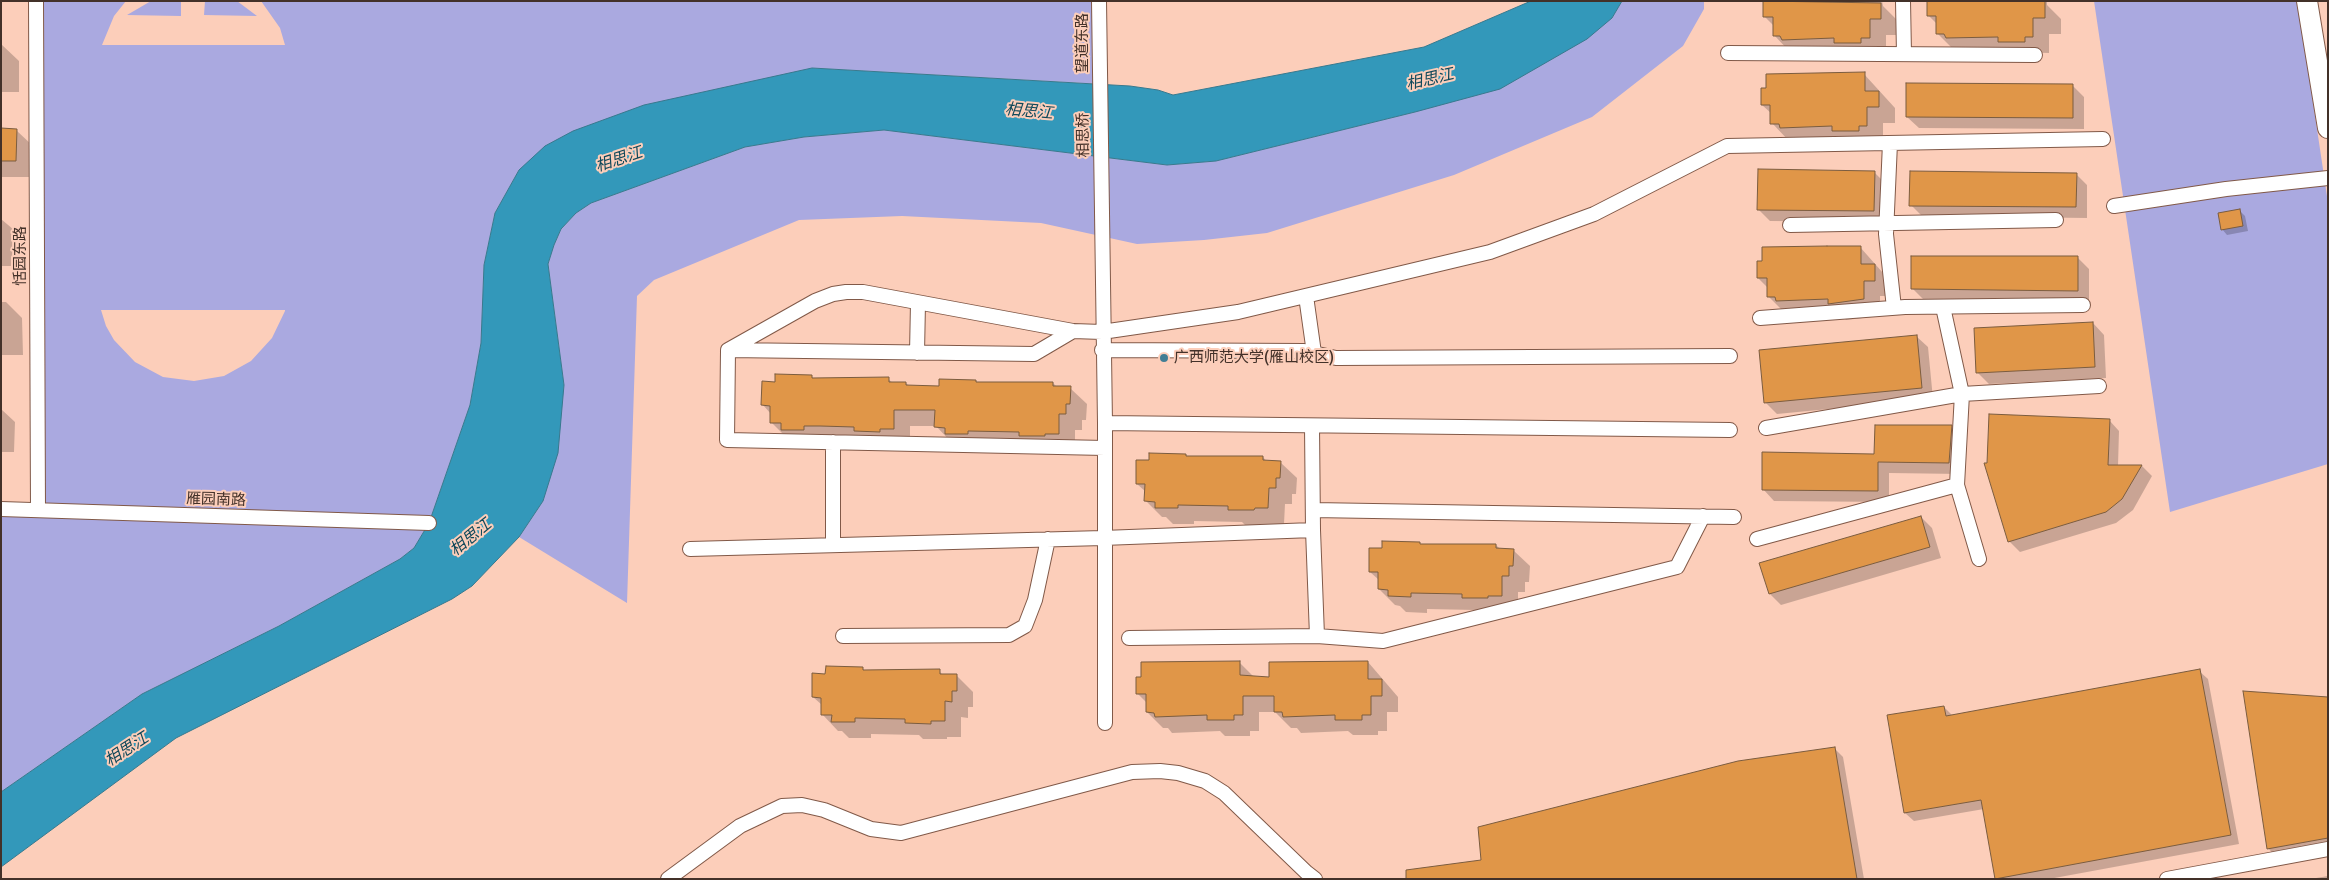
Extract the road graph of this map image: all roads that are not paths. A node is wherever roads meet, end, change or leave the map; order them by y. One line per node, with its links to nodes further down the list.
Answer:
1 (36, 1): 40 (street, 恬园东路)
2 (1099, 1): 8 (street, 望道东路)
3 (1903, 1): 6 (street)
4 (2307, 1): 9 (street)
5 (1728, 53): 6 (street)
6 (1904, 54): 7 (street)
7 (2035, 55)
8 (1100, 84): 24 (street, 相思桥)
9 (2328, 128)
10 (2103, 139): 11 (street)
11 (1890, 143): 15 (street); 17 (street)
12 (2328, 178): 13 (street)
13 (2114, 206)
14 (2056, 220): 15 (street)
15 (1887, 223): 16 (street); 21 (street)
16 (1790, 225)
17 (1306, 296): 24 (street); 28 (street)
18 (918, 303): 23 (street); 25 (street); 27 (street)
19 (2083, 306): 20 (street)
20 (1943, 307): 21 (street); 31 (street)
21 (1894, 308): 22 (street)
22 (1760, 318)
23 (1073, 331): 24 (street); 27 (street)
24 (1102, 332): 26 (street, 相思桥)
25 (728, 350): 27 (street); 36 (street)
26 (1102, 350): 28 (street); 32 (street, 相思桥)
27 (917, 353)
28 (1314, 353): 29 (street)
29 (1730, 356)
30 (2099, 386): 31 (street)
31 (1962, 394): 34 (street); 38 (street)
32 (1104, 424): 33 (street); 37 (street, 相思桥)
33 (1312, 426): 35 (street); 41 (street)
34 (1766, 428)
35 (1730, 430)
36 (833, 442): 37 (street); 49 (street)
37 (1104, 448): 46 (street, 相思桥)
38 (1957, 485): 48 (street); 51 (street)
39 (1, 509): 40 (street, 雁园南路)
40 (38, 510): 44 (street, 雁园南路)
41 (1313, 510): 42 (street); 45 (street)
42 (1703, 516): 43 (street); 53 (street)
43 (1734, 517)
44 (429, 523)
45 (1313, 530): 46 (street); 53 (street)
46 (1103, 538): 47 (street); 55 (street, 相思桥)
47 (1048, 539): 49 (street); 52 (street)
48 (1757, 539)
49 (833, 545): 50 (street)
50 (690, 549)
51 (1979, 559)
52 (843, 636)
53 (1317, 636): 54 (street)
54 (1129, 638)
55 (1104, 723)
56 (2328, 849): 59 (street)
57 (668, 879): 58 (street)
58 (1315, 879)
59 (2167, 879)

